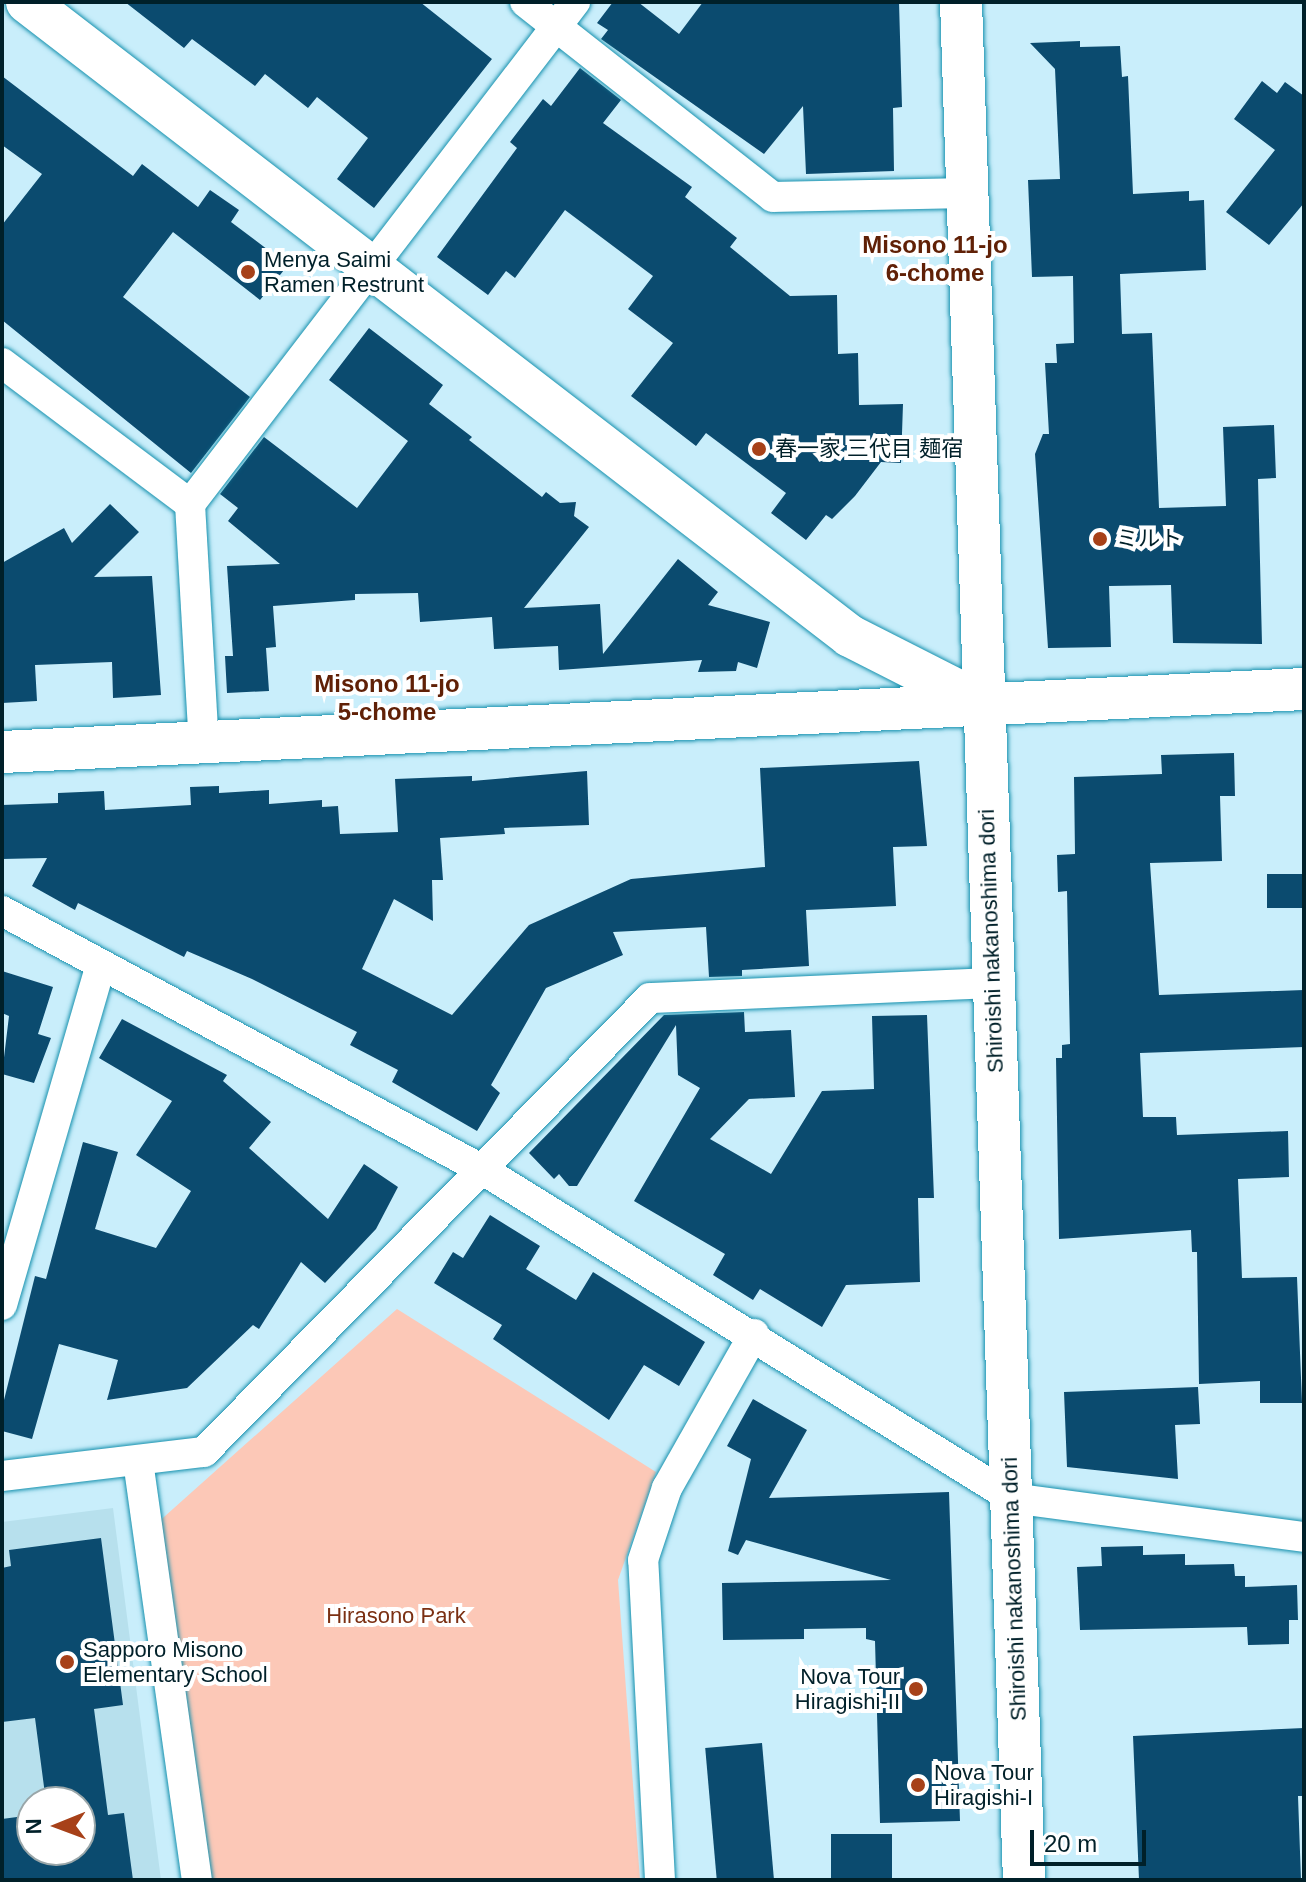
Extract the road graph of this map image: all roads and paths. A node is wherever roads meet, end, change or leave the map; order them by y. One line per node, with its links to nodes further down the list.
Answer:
1 (27, 2): 6 (street)
2 (525, 2): 4 (street)
3 (961, 2): 5 (street, Shiroishi nakanoshima dori)
4 (566, 14): 5 (street); 6 (street)
5 (966, 193): 10 (street, Shiroishi nakanoshima dori)
6 (375, 268): 8 (street); 10 (street)
7 (2, 363): 8 (street)
8 (190, 504): 11 (street)
9 (1304, 689): 10 (street)
10 (983, 703): 11 (street); 15 (street, Shiroishi nakanoshima dori)
11 (204, 744): 12 (street)
12 (2, 752)
13 (2, 911): 14 (street)
14 (100, 967): 16 (street); 17 (street)
15 (994, 983): 16 (street); 21 (street, Shiroishi nakanoshima dori)
16 (483, 1170): 18 (street); 19 (street)
17 (2, 1305)
18 (754, 1334): 21 (street); 24 (street)
19 (138, 1461): 20 (street); 23 (street)
20 (2, 1476)
21 (1012, 1498): 22 (street); 25 (street, Shiroishi nakanoshima dori)
22 (1304, 1537)
23 (197, 1880)
24 (660, 1880)
25 (1024, 1880)

